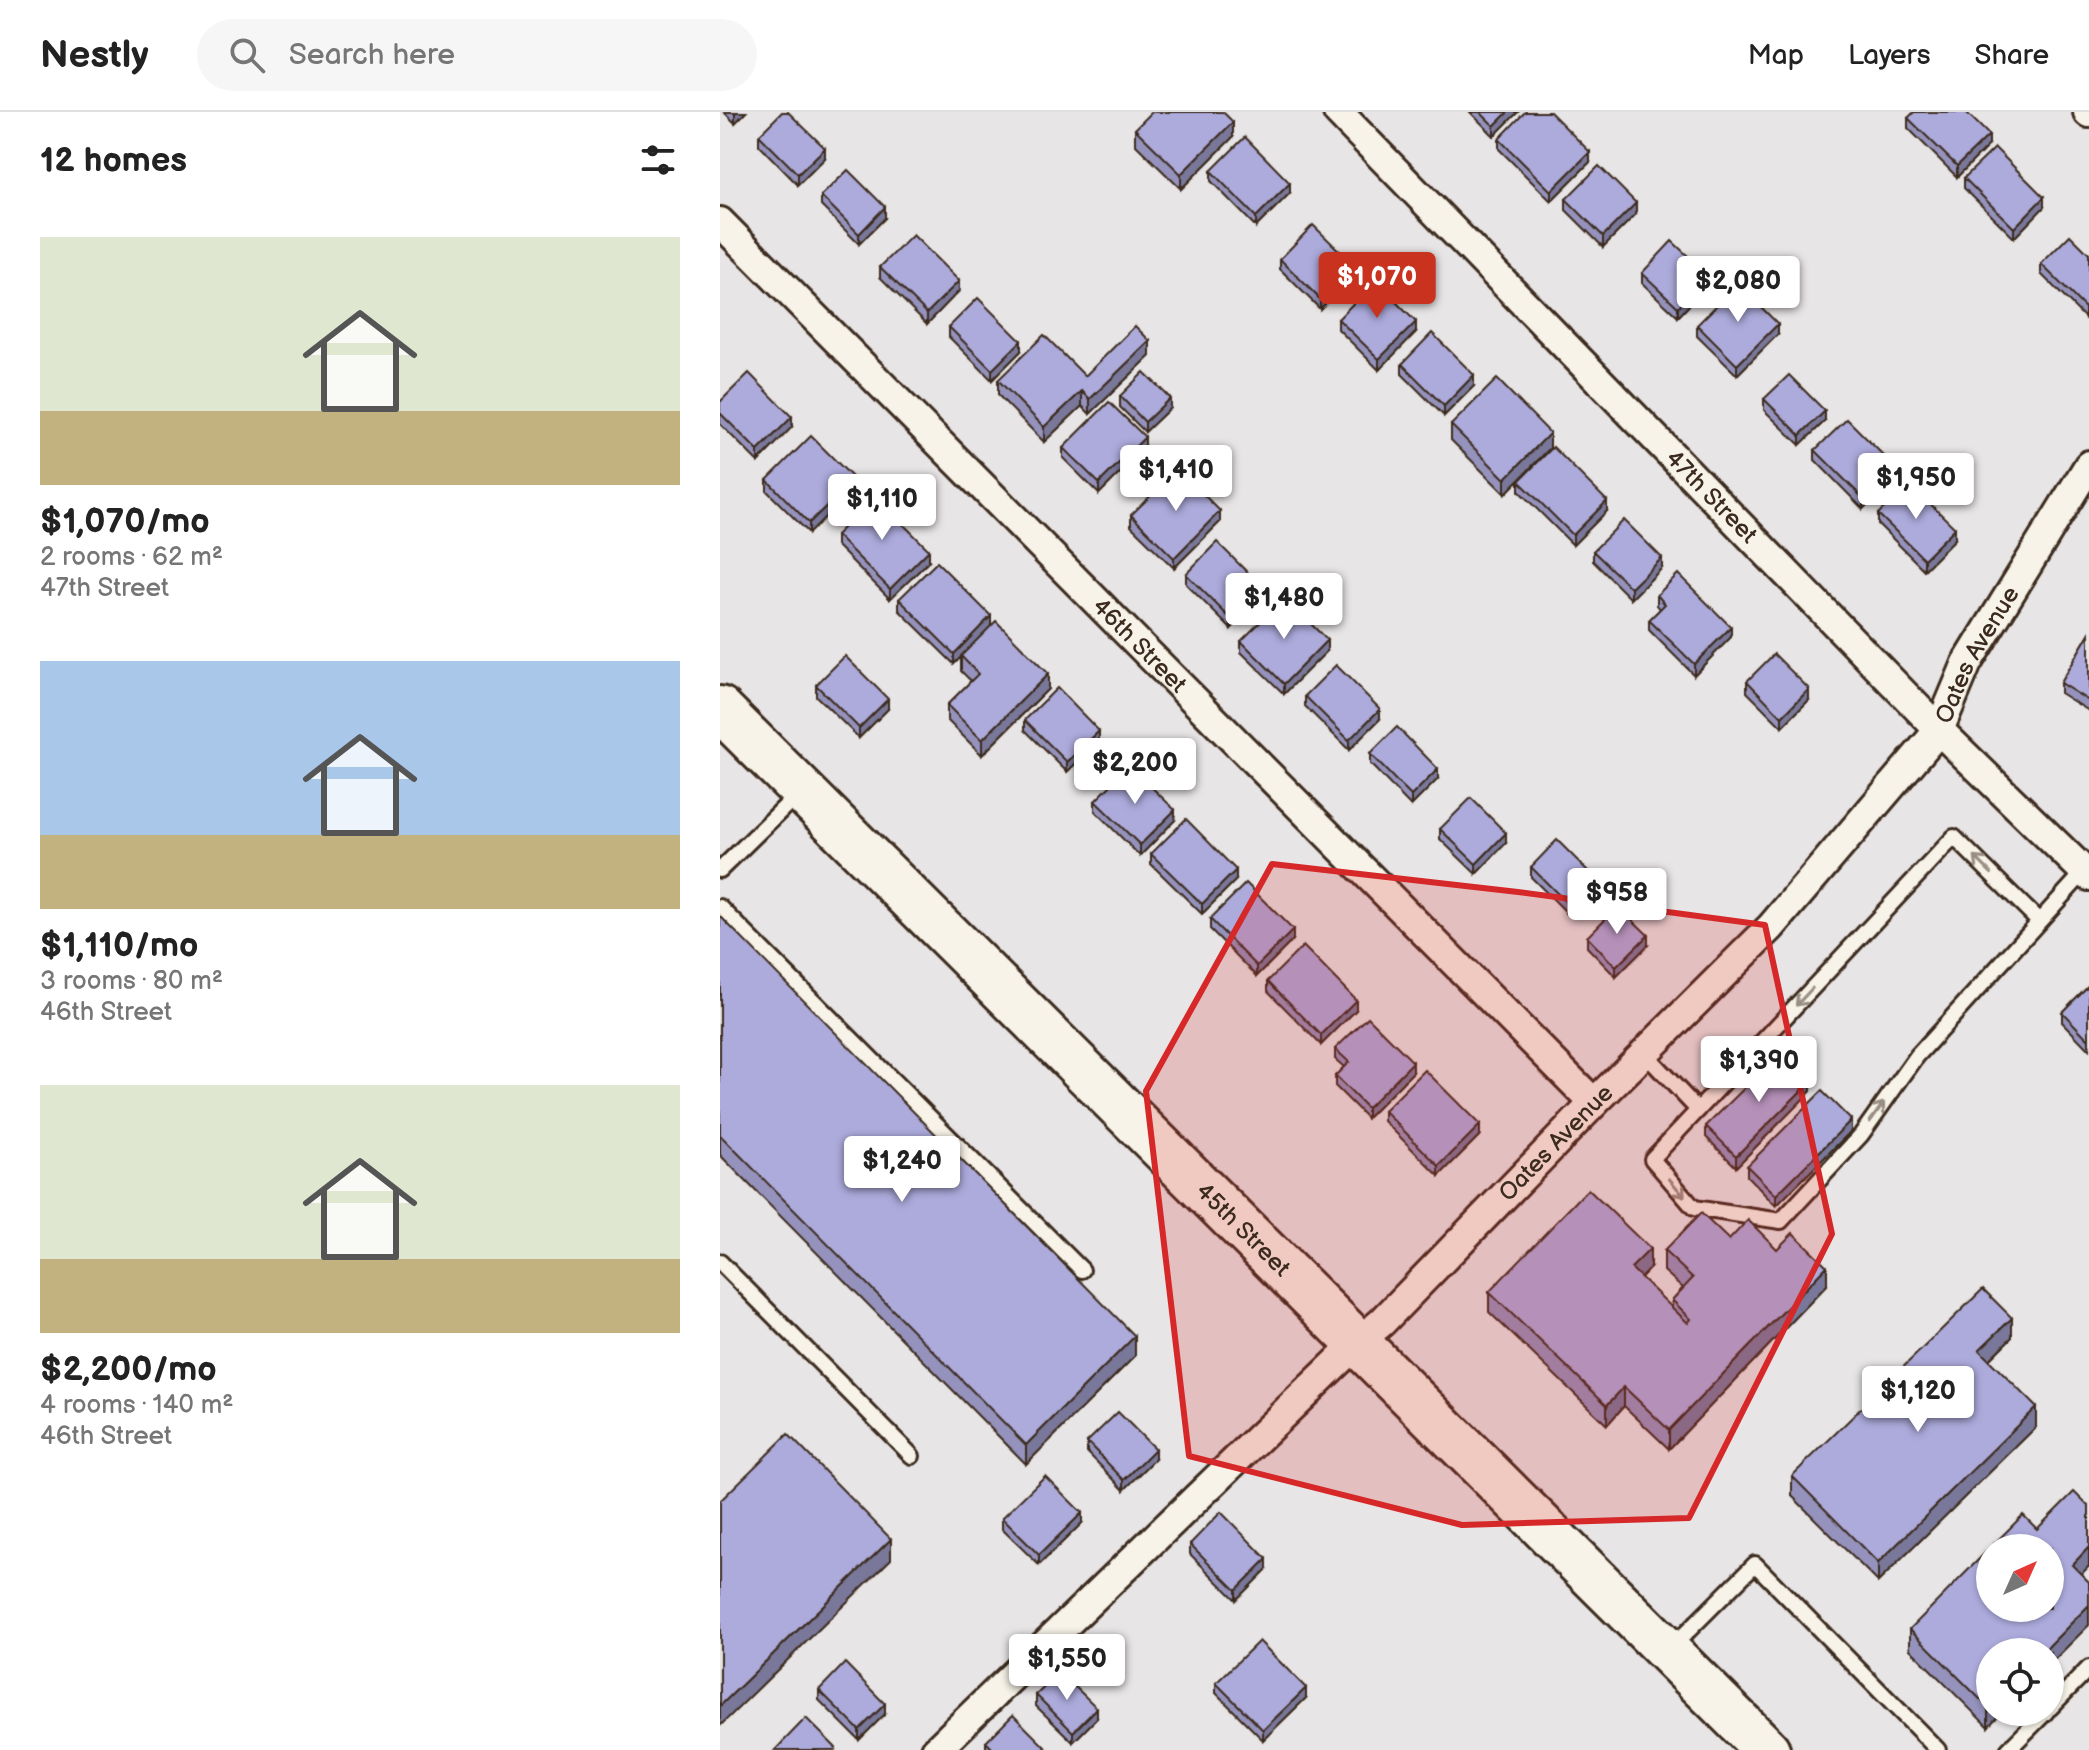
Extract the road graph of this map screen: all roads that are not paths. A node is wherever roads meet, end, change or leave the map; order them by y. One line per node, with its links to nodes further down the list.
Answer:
1 (1338, 112): 5 (street, 47th Street)
2 (720, 222): 12 (street, 46th Street)
3 (2089, 465): 5 (street, Oates Avenue)
4 (720, 709): 6 (main road, 45th Street)
5 (1939, 730): 8 (street, 47th Street); 11 (street, Oates Avenue)
6 (802, 790): 7 (lane); 16 (main road, 45th Street)
7 (720, 870)
8 (2087, 874): 10 (lane)
9 (720, 907): 15 (lane)
10 (2038, 920): 13 (lane, one-way to 13); 13 (lane, one-way to 10)
11 (1644, 1053): 12 (street, Oates Avenue); 13 (lane)
12 (1594, 1103): 16 (street, Oates Avenue)
13 (1698, 1110)
14 (720, 1262): 17 (lane)
15 (1082, 1270)
16 (1357, 1343): 18 (main road, 45th Street); 22 (street, Oates Avenue)
17 (912, 1456)
18 (1667, 1651): 23 (main road, 45th Street); 24 (lane)
19 (2089, 1668): 20 (lane)
20 (2064, 1694)
21 (2032, 1726): 25 (lane)
22 (936, 1750)
23 (1767, 1750)
24 (1938, 1750)
25 (2008, 1750)

